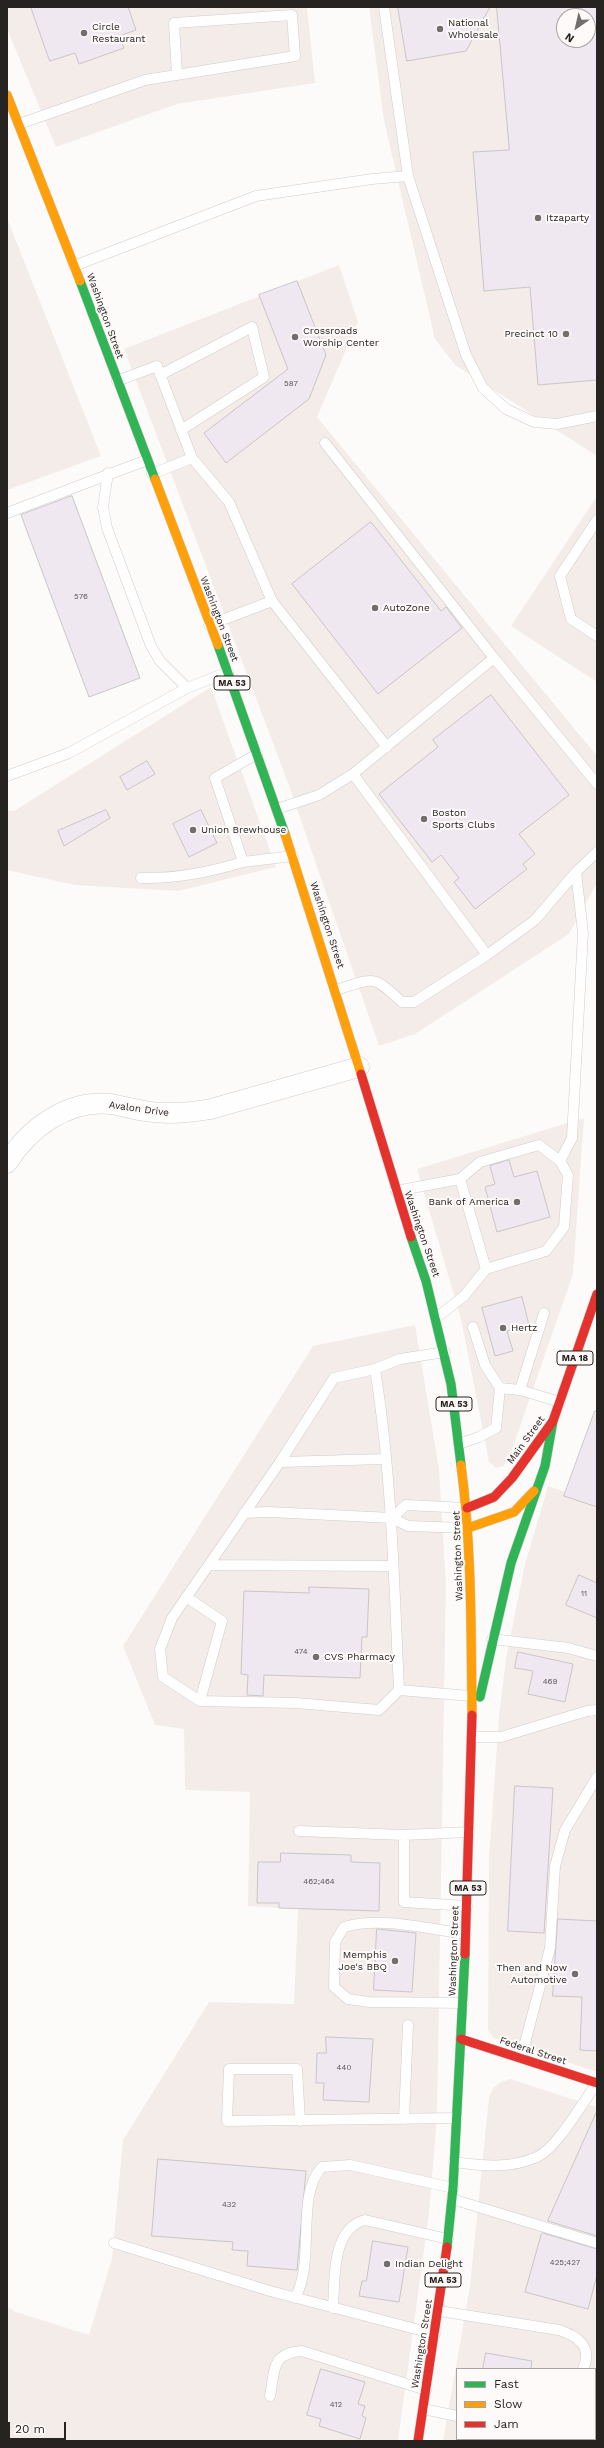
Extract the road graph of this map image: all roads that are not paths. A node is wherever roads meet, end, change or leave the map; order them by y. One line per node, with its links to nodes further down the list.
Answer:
1 (384, 7): 5 (lane)
2 (177, 75): 2 (lane); 4 (lane)
3 (7, 95): 4 (main road, Washington Street / MA 53)
4 (19, 124): 6 (main road, Washington Street / MA 53)
5 (408, 176): 6 (lane); 9 (lane)
6 (74, 266): 8 (main road, Washington Street / MA 53)
7 (160, 375): 8 (lane); 10 (lane); 10 (lane)
8 (117, 381): 13 (main road, Washington Street / MA 53)
9 (597, 416)
10 (182, 430): 12 (lane)
11 (325, 443): 21 (lane)
12 (192, 458): 15 (lane); 18 (lane)
13 (147, 460): 14 (lane); 15 (main road, Washington Street / MA 53)
14 (108, 473): 16 (lane); 23 (lane)
15 (152, 474): 19 (main road, Washington Street / MA 53)
16 (7, 513)
17 (597, 520): 20 (lane)
18 (272, 601): 19 (lane); 24 (lane)
19 (209, 625): 22 (main road, Washington Street / MA 53)
20 (597, 636)
21 (494, 658): 24 (lane); 28 (lane)
22 (228, 672): 23 (lane); 25 (main road, Washington Street / MA 53)
23 (187, 688): 27 (lane)
24 (387, 746): 26 (lane)
25 (257, 754): 29 (main road, Washington Street / MA 53); 32 (lane)
26 (353, 774): 29 (lane); 35 (lane)
27 (7, 776)
28 (597, 784)
29 (277, 809): 31 (main road, Washington Street / MA 53)
30 (597, 852): 33 (lane)
31 (293, 856): 32 (lane); 36 (main road, Washington Street / MA 53)
32 (243, 862): 34 (lane)
33 (576, 872): 35 (lane); 38 (lane)
34 (141, 878)
35 (486, 955): 36 (lane)
36 (336, 990): 37 (main road, Washington Street / MA 53)
37 (359, 1067): 39 (street, Avalon Drive); 41 (main road, Washington Street / MA 53)
38 (560, 1161): 40 (lane); 42 (lane)
39 (7, 1163)
40 (460, 1179): 41 (lane); 42 (lane)
41 (396, 1191): 46 (main road, Washington Street / MA 53)
42 (486, 1269): 46 (lane)
43 (597, 1294): 45 (main road, Main Street / MA 18)
44 (544, 1313): 51 (lane)
45 (594, 1314): 52 (main road, Main Street / MA 18)
46 (436, 1318): 48 (main road, Washington Street / MA 53)
47 (473, 1327): 50 (lane)
48 (445, 1352): 49 (lane); 54 (main road, Washington Street / MA 53)
49 (375, 1368): 55 (lane); 56 (lane)
50 (500, 1388): 51 (lane); 54 (lane)
51 (520, 1390): 52 (lane)
52 (560, 1402): 53 (main road, Main Street / MA 18)
53 (554, 1421): 57 (main road, MA 18); 58 (main road, Main Street / MA 18)
54 (459, 1444): 58 (main road, Washington Street / MA 53)
55 (385, 1459): 56 (lane); 60 (lane)
56 (280, 1462): 59 (lane)
57 (539, 1485): 61 (main road, MA 18); 65 (main road)
58 (467, 1508): 60 (lane); 61 (main road, Washington Street / MA 53)
59 (244, 1513): 60 (lane); 62 (lane)
60 (392, 1518): 61 (lane); 63 (lane)
61 (468, 1528): 68 (main road, Washington Street / MA 53)
62 (209, 1565): 63 (lane); 64 (lane)
63 (393, 1566): 67 (lane)
64 (186, 1597): 69 (lane); 69 (lane)
65 (492, 1639): 66 (lane); 71 (main road)
66 (597, 1656)
67 (399, 1690): 68 (lane); 69 (lane)
68 (471, 1696): 71 (main road, Washington Street / MA 53)
69 (200, 1701)
70 (597, 1710): 71 (lane)
71 (472, 1737): 74 (main road, Washington Street / MA 53)
72 (597, 1777): 81 (lane)
73 (299, 1831): 75 (lane)
74 (469, 1832): 75 (lane); 76 (main road, Washington Street / MA 53)
75 (404, 1835): 76 (lane)
76 (467, 1906): 77 (main road, Washington Street / MA 53)
77 (466, 1934): 78 (main road, Washington Street / MA 53); 78 (lane)
78 (463, 2003): 80 (main road, Washington Street / MA 53)
79 (408, 2025): 84 (lane)
80 (461, 2039): 81 (main road, Federal Street); 83 (main road, Washington Street / MA 53)
81 (521, 2058): 82 (main road, Federal Street)
82 (597, 2083): 86 (lane)
83 (457, 2118): 84 (lane); 86 (main road, Washington Street / MA 53)
84 (404, 2119): 85 (lane)
85 (300, 2121): 85 (lane)
86 (454, 2162): 87 (main road, Washington Street / MA 53)
87 (453, 2188): 88 (main road, Washington Street / MA 53); 92 (lane)
88 (452, 2200): 89 (main road, Washington Street / MA 53); 91 (lane)
89 (448, 2239): 93 (lane); 94 (main road, Washington Street / MA 53)
90 (114, 2242): 92 (lane)
91 (597, 2243)
92 (295, 2298): 93 (lane)
93 (333, 2308): 95 (lane)
94 (439, 2311): 95 (main road, Washington Street / MA 53); 96 (lane)
95 (435, 2334): 97 (main road, Washington Street / MA 53)
96 (583, 2368)
97 (426, 2390): 98 (lane); 99 (main road, Washington Street / MA 53)
98 (270, 2396)
99 (423, 2409): 100 (lane); 101 (main road, Washington Street / MA 53)
100 (456, 2416)
101 (418, 2441)

